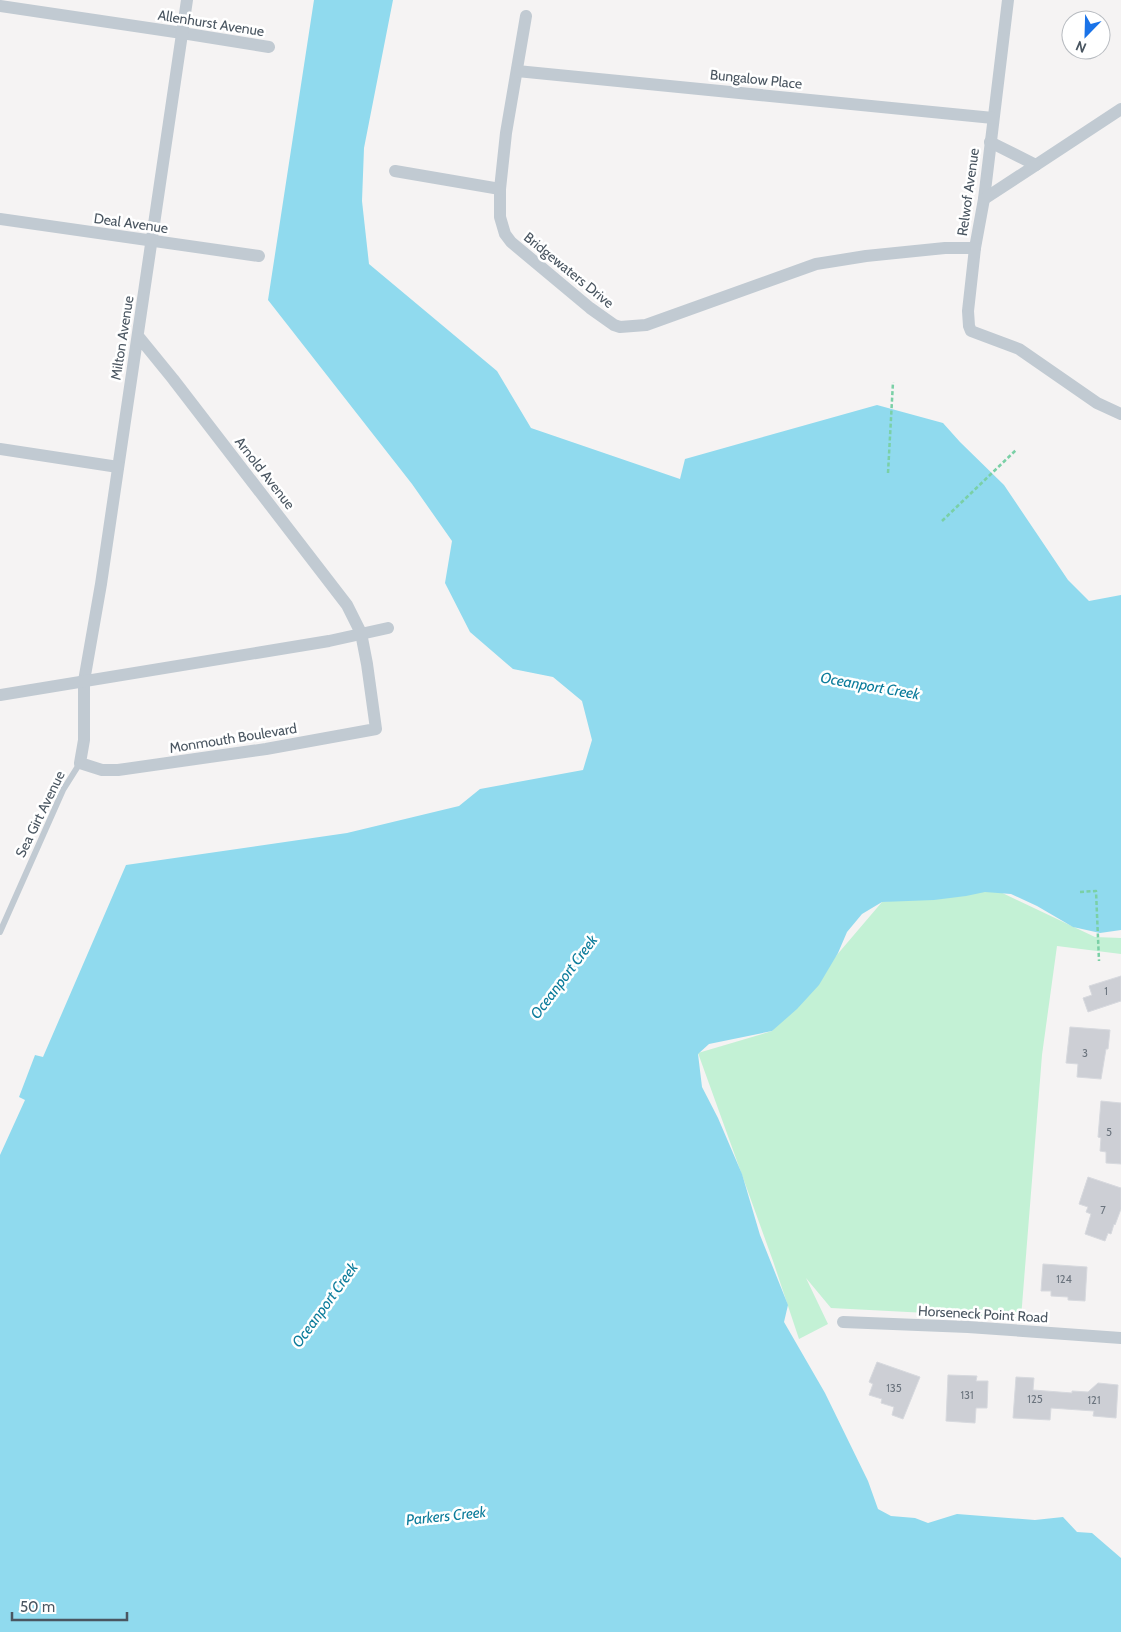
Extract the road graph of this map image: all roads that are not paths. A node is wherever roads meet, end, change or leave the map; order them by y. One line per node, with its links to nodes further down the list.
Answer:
1 (187, 0): 5 (street, Milton Avenue)
2 (1008, 0): 9 (street, Relwof Avenue)
3 (0, 6): 5 (street, Allenhurst Avenue)
4 (526, 16): 7 (street, Bridgewaters Drive)
5 (182, 33): 6 (street, Allenhurst Avenue); 16 (street, Milton Avenue)
6 (270, 47)
7 (517, 70): 9 (street, Bungalow Place); 13 (street, Bridgewaters Drive)
8 (1121, 109): 11 (street)
9 (993, 118): 10 (street, Relwof Avenue)
10 (990, 142): 11 (street); 14 (street, Relwof Avenue)
11 (1036, 165): 14 (street)
12 (394, 171): 13 (street)
13 (500, 189): 17 (street, Bridgewaters Drive)
14 (984, 199): 17 (street, Relwof Avenue)
15 (0, 219): 16 (street, Deal Avenue)
16 (152, 241): 18 (street, Deal Avenue); 19 (street, Milton Avenue)
17 (975, 248): 20 (street, Relwof Avenue)
18 (258, 256)
19 (138, 336): 22 (street, Milton Avenue); 24 (street, Arnold Avenue)
20 (1121, 414)
21 (0, 449): 22 (street)
22 (118, 467): 25 (street, Milton Avenue)
23 (388, 628): 24 (street)
24 (360, 633): 25 (street); 27 (street, Monmouth Boulevard)
25 (84, 681): 26 (street); 27 (street)
26 (0, 695)
27 (80, 763): 28 (lane, Sea Girt Avenue)
28 (0, 932)
29 (842, 1322): 30 (street, Horseneck Point Road)
30 (1121, 1338)

